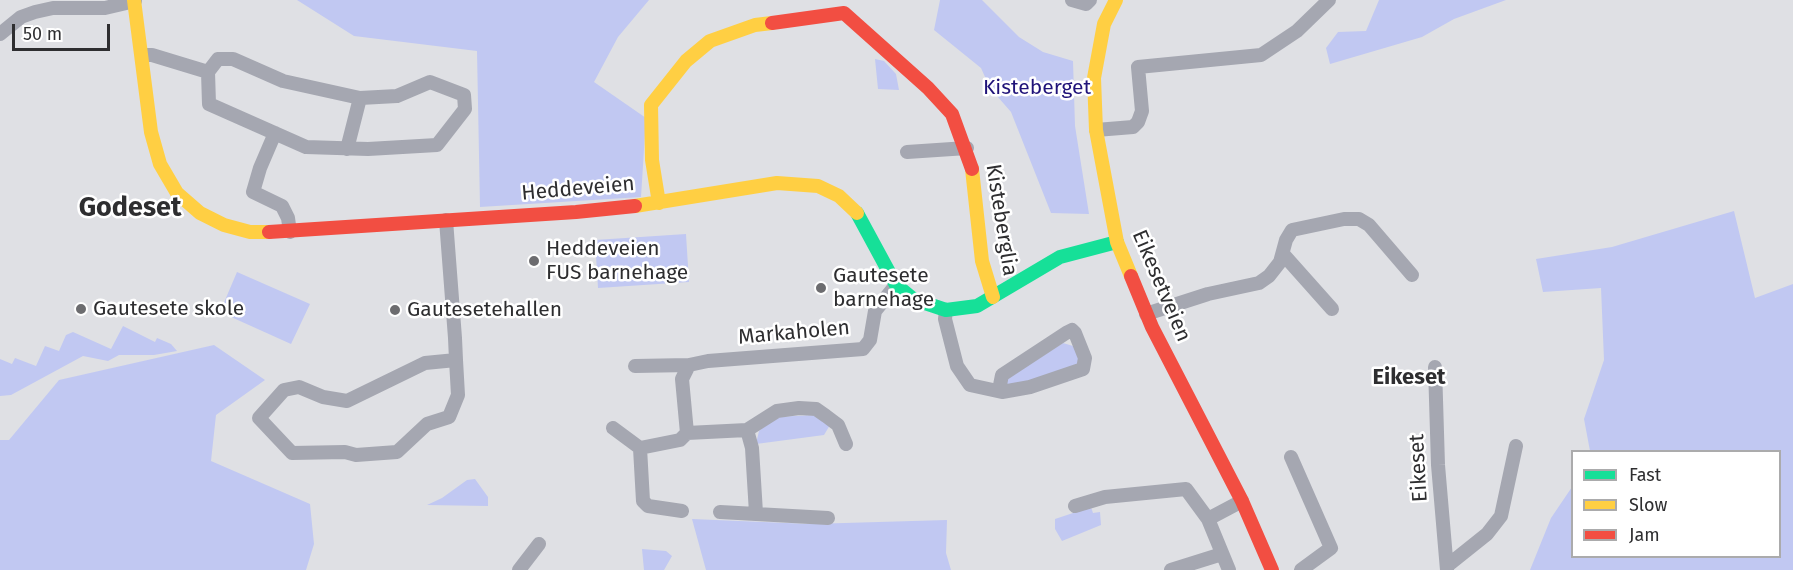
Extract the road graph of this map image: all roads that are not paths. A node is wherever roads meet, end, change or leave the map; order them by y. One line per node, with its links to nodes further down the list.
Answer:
1 (1072, 0): 2 (street)
2 (1090, 0)
3 (1116, 0): 10 (street, Eikesetveien)
4 (1329, 0): 10 (street)
5 (135, 1): 6 (street, Heddeveien); 7 (street, Heddeveien)
6 (0, 34)
7 (143, 55): 8 (street); 17 (street, Heddeveien)
8 (208, 72): 9 (street); 11 (street)
9 (360, 98): 13 (street); 13 (street)
10 (1096, 130): 18 (street, Eikesetveien)
11 (275, 133): 13 (street); 17 (street)
12 (967, 148): 14 (street, Kisteberglia); 15 (street, Kisteberglia); 22 (street, Kisteberglia)
13 (347, 149)
14 (907, 152)
15 (660, 203): 16 (street, Heddeveien); 21 (street, Heddeveien)
16 (446, 220): 17 (street, Heddeveien); 26 (street)
17 (290, 232)
18 (1117, 242): 22 (street, Heddeveien); 25 (street, Eikesetveien)
19 (1284, 254): 20 (street); 23 (street); 25 (street)
20 (1412, 276)
21 (896, 285): 24 (street, Heddeveien); 27 (street, Markaholen)
22 (993, 297): 24 (street, Heddeveien)
23 (1332, 309)
24 (946, 310): 30 (street)
25 (1146, 314): 38 (street, Eikesetveien)
26 (456, 360): 26 (street)
27 (689, 365): 28 (street, Markaholen); 33 (street)
28 (635, 366)
29 (1435, 367): 47 (street, Eikeset)
30 (1002, 392): 30 (street)
31 (613, 428): 36 (street)
32 (747, 430): 33 (street); 34 (street); 42 (street)
33 (687, 433): 36 (street)
34 (846, 444)
35 (1516, 446): 47 (street, Eikeset)
36 (640, 448): 40 (street)
37 (1291, 456): 52 (street)
38 (1242, 501): 44 (street); 51 (street, Eikesetveien)
39 (1075, 506): 44 (street)
40 (682, 511)
41 (720, 512): 42 (street)
42 (756, 513): 43 (street)
43 (828, 518)
44 (1208, 519): 46 (street)
45 (539, 544): 48 (street)
46 (1222, 554): 49 (street); 50 (street)
47 (1447, 568)
48 (519, 570)
49 (1171, 570)
50 (1229, 570)
51 (1272, 570)
52 (1301, 570)

